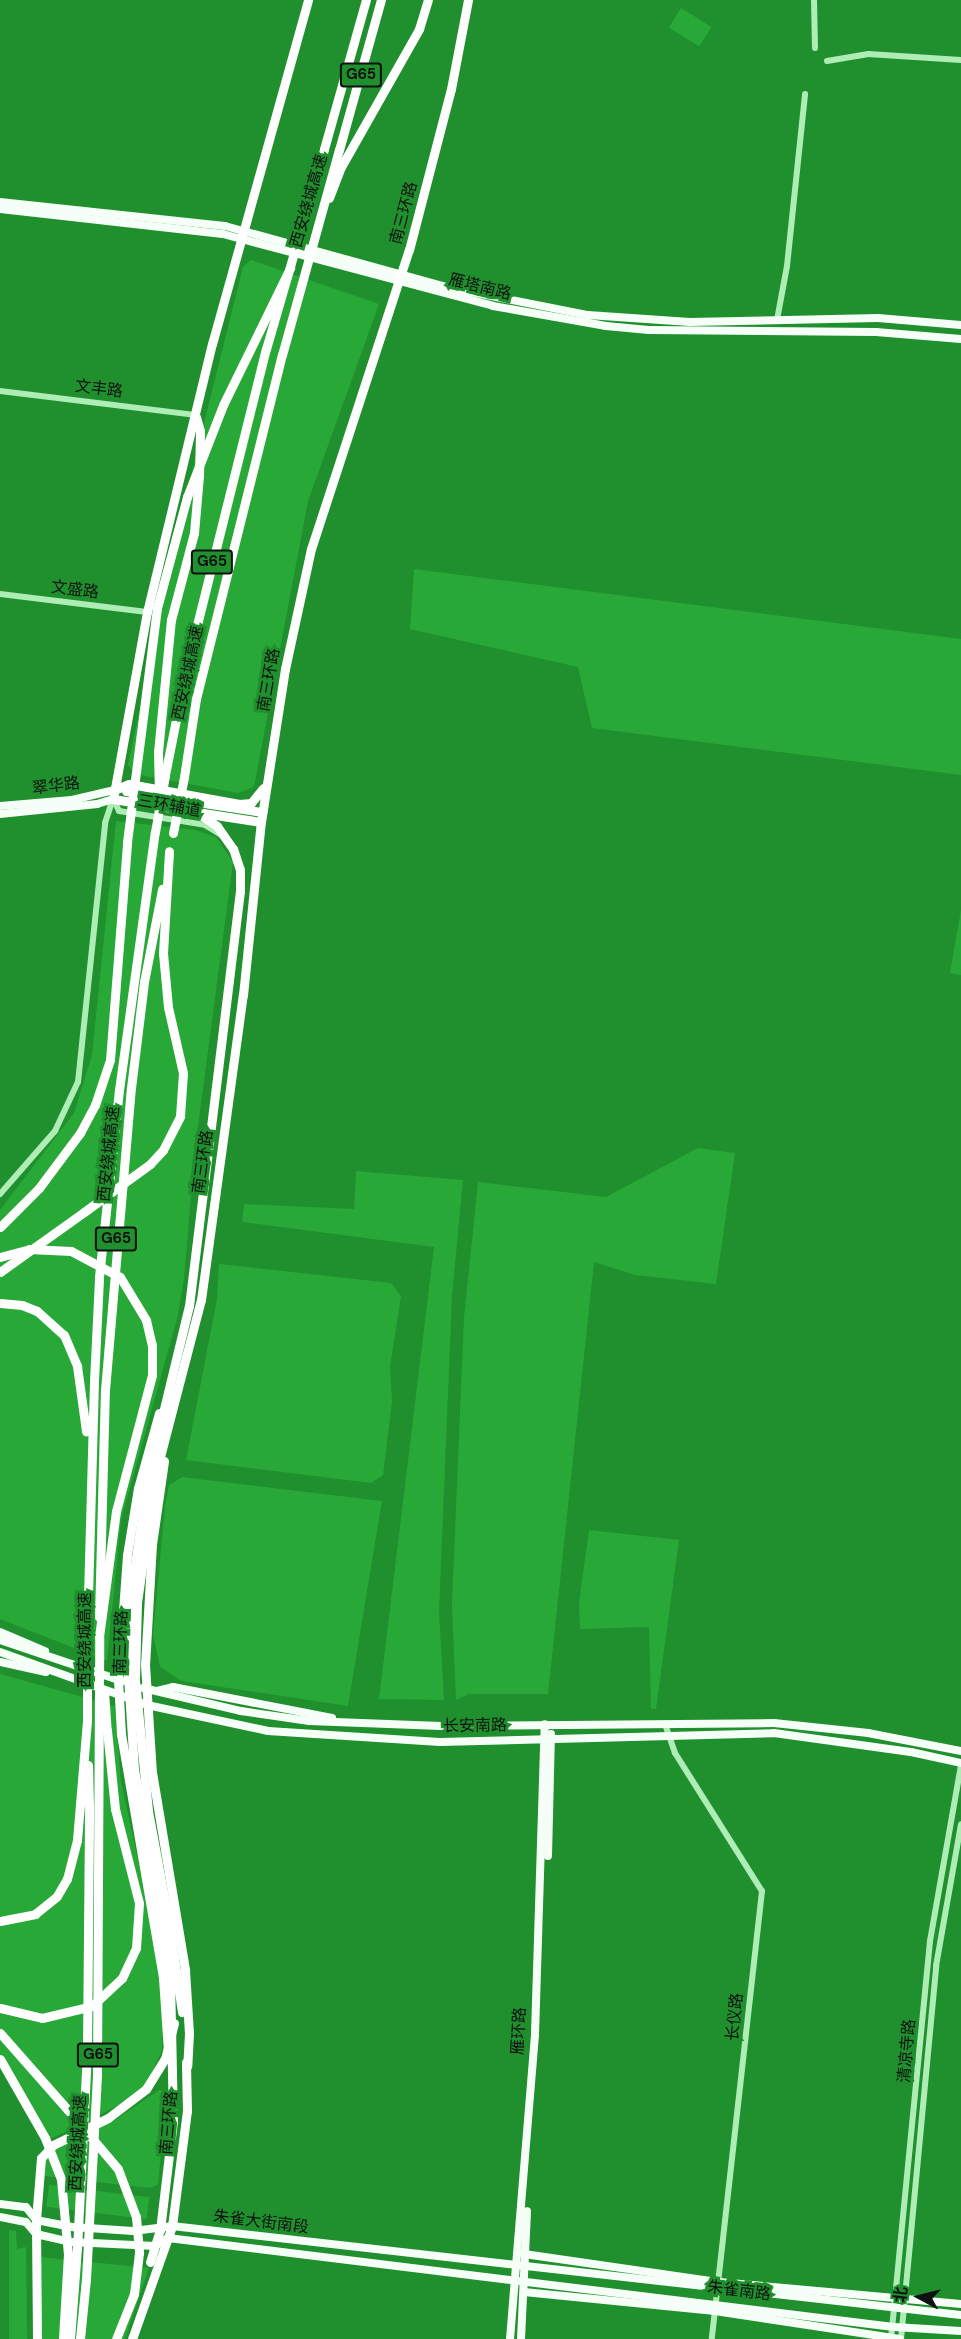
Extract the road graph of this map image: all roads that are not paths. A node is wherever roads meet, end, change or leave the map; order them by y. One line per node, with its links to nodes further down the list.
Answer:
1 (308, 0): 14 (highway)
2 (366, 0): 15 (highway, 西安绕城高速 / G65, bridge)
3 (381, 0): 13 (highway, 西安绕城高速 / G65, bridge)
4 (428, 0): 13 (highway)
5 (468, 0): 16 (highway, 南三环路)
6 (814, 0): 7 (street)
7 (814, 48)
8 (961, 60): 9 (street)
9 (827, 61)
10 (805, 94): 17 (street)
11 (0, 202): 14 (main road, 雁塔南路)
12 (0, 209): 14 (main road, 雁塔南路)
13 (317, 228): 32 (highway, 西安绕城高速 / G65, bridge)
14 (242, 235): 16 (main road, 雁塔南路); 21 (highway)
15 (290, 268): 26 (highway, 西安绕城高速 / G65, bridge); 34 (highway, bridge)
16 (402, 279): 17 (main road, 雁塔南路); 19 (main road, 雁塔南路); 24 (highway, 南三环路)
17 (777, 320): 18 (main road, 雁塔南路)
18 (961, 325)
19 (961, 339)
20 (0, 391): 21 (street, 文丰路)
21 (195, 415): 23 (highway); 26 (highway, bridge)
22 (0, 594): 23 (street, 文盛路)
23 (147, 612): 25 (highway)
24 (268, 777): 25 (highway); 30 (highway, 南三环路)
25 (114, 794): 27 (main road, 翠华路); 28 (highway); 29 (main road, 翠华路); 30 (highway); 31 (street, 三环辅道); 33 (street)
26 (160, 801): 40 (highway, 西安绕城高速 / G65, bridge)
27 (0, 806)
28 (195, 812): 30 (highway); 31 (highway, 南三环路)
29 (0, 813)
30 (261, 817): 39 (highway, 南三环路)
31 (225, 837): 38 (highway, 南三环路)
32 (169, 851): 36 (highway, bridge); 43 (highway, 西安绕城高速 / G65, bridge)
33 (0, 1194)
34 (0, 1227)
35 (0, 1257): 43 (highway, bridge)
36 (0, 1272)
37 (0, 1304): 40 (highway)
38 (166, 1401): 41 (highway, 南三环路); 50 (highway)
39 (170, 1424): 41 (highway, 南三环路); 51 (highway)
40 (90, 1459): 54 (highway, 西安绕城高速 / G65, bridge)
41 (151, 1476): 64 (highway, 南三环路, bridge); 68 (highway, 南三环路, bridge)
42 (0, 1632): 47 (main road)
43 (99, 1637): 48 (highway, 西安绕城高速 / G65, bridge)
44 (0, 1640): 47 (main road, 长安南路)
45 (0, 1652): 49 (main road, 长安南路)
46 (0, 1662): 49 (main road)
47 (64, 1662): 50 (main road, 长安南路)
48 (99, 1665): 63 (highway, bridge); 97 (highway, 西安绕城高速 / G65, bridge)
49 (62, 1674): 52 (main road, 长安南路)
50 (118, 1680): 51 (main road, 长安南路); 52 (highway)
51 (150, 1690): 53 (highway); 55 (main road, 长安南路)
52 (119, 1695): 53 (main road, 长安南路); 66 (highway)
53 (147, 1705): 58 (main road, 长安南路); 68 (highway)
54 (87, 1721): 62 (highway); 96 (highway, 西安绕城高速 / G65, bridge)
55 (548, 1724): 56 (main road, 长安南路); 58 (main road, 雁环路)
56 (665, 1724): 57 (street, 长仪路); 59 (main road, 长安南路)
57 (667, 1736): 58 (main road, 长安南路); 60 (main road, 长安南路); 82 (street, 长仪路)
58 (548, 1740): 77 (main road, 雁环路); 79 (main road, 雁环路)
59 (961, 1751)
60 (961, 1765): 84 (street, 清凉寺路)
61 (961, 1824): 85 (street, 清凉寺路)
62 (0, 1920)
63 (0, 2008)
64 (174, 2022): 66 (highway, 南三环路); 73 (highway, 南三环路)
65 (0, 2033): 98 (highway, bridge)
66 (168, 2051): 71 (highway, 南三环路)
67 (0, 2059): 95 (highway, bridge)
68 (187, 2066): 72 (highway, 南三环路)
69 (0, 2204): 71 (main road, 朱雀大街南段)
70 (0, 2217): 74 (main road)
71 (36, 2220): 73 (main road, 朱雀大街南段); 74 (highway, 南三环路)
72 (172, 2226): 73 (main road, 朱雀大街南段); 75 (highway, 南三环路); 79 (main road, 朱雀大街南段)
73 (160, 2230): 76 (highway, 南三环路)
74 (36, 2234): 76 (main road); 94 (highway, 南三环路)
75 (168, 2238): 76 (main road); 80 (main road, 朱雀大街南段); 99 (highway, 南三环路)
76 (155, 2246): 78 (highway, 南三环路)
77 (524, 2254): 79 (main road, 雁环路); 82 (main road)
78 (150, 2262)
79 (521, 2266): 80 (main road, 雁环路); 81 (main road, 雁环路); 82 (main road, 朱雀南路)
80 (514, 2280): 81 (main road, 朱雀南路); 100 (main road, 雁环路)
81 (525, 2282): 83 (main road, 雁环路); 87 (main road, 朱雀南路)
82 (719, 2285): 84 (main road); 87 (street, 长仪路); 88 (main road, 朱雀南路)
83 (524, 2292): 87 (main road); 101 (main road, 雁环路)
84 (898, 2299): 85 (main road); 88 (street, 清凉寺路)
85 (908, 2300): 86 (main road); 89 (street, 清凉寺路)
86 (961, 2304)
87 (716, 2307): 91 (main road, 朱雀南路); 102 (street, 长仪路); 103 (main road)
88 (896, 2310): 89 (main road, 朱雀南路); 91 (street, 清凉寺路)
89 (906, 2311): 90 (main road, 朱雀南路); 92 (street, 清凉寺路)
90 (961, 2315)
91 (894, 2327): 92 (main road, 朱雀南路); 103 (street, 清凉寺路)
92 (904, 2328): 93 (main road, 朱雀南路); 103 (street, 清凉寺路)
93 (961, 2331)
94 (37, 2339)
95 (63, 2339)
96 (70, 2339)
97 (80, 2339)
98 (116, 2339)
99 (132, 2339)
100 (510, 2339)
101 (521, 2339)
102 (712, 2339)
103 (896, 2339)

